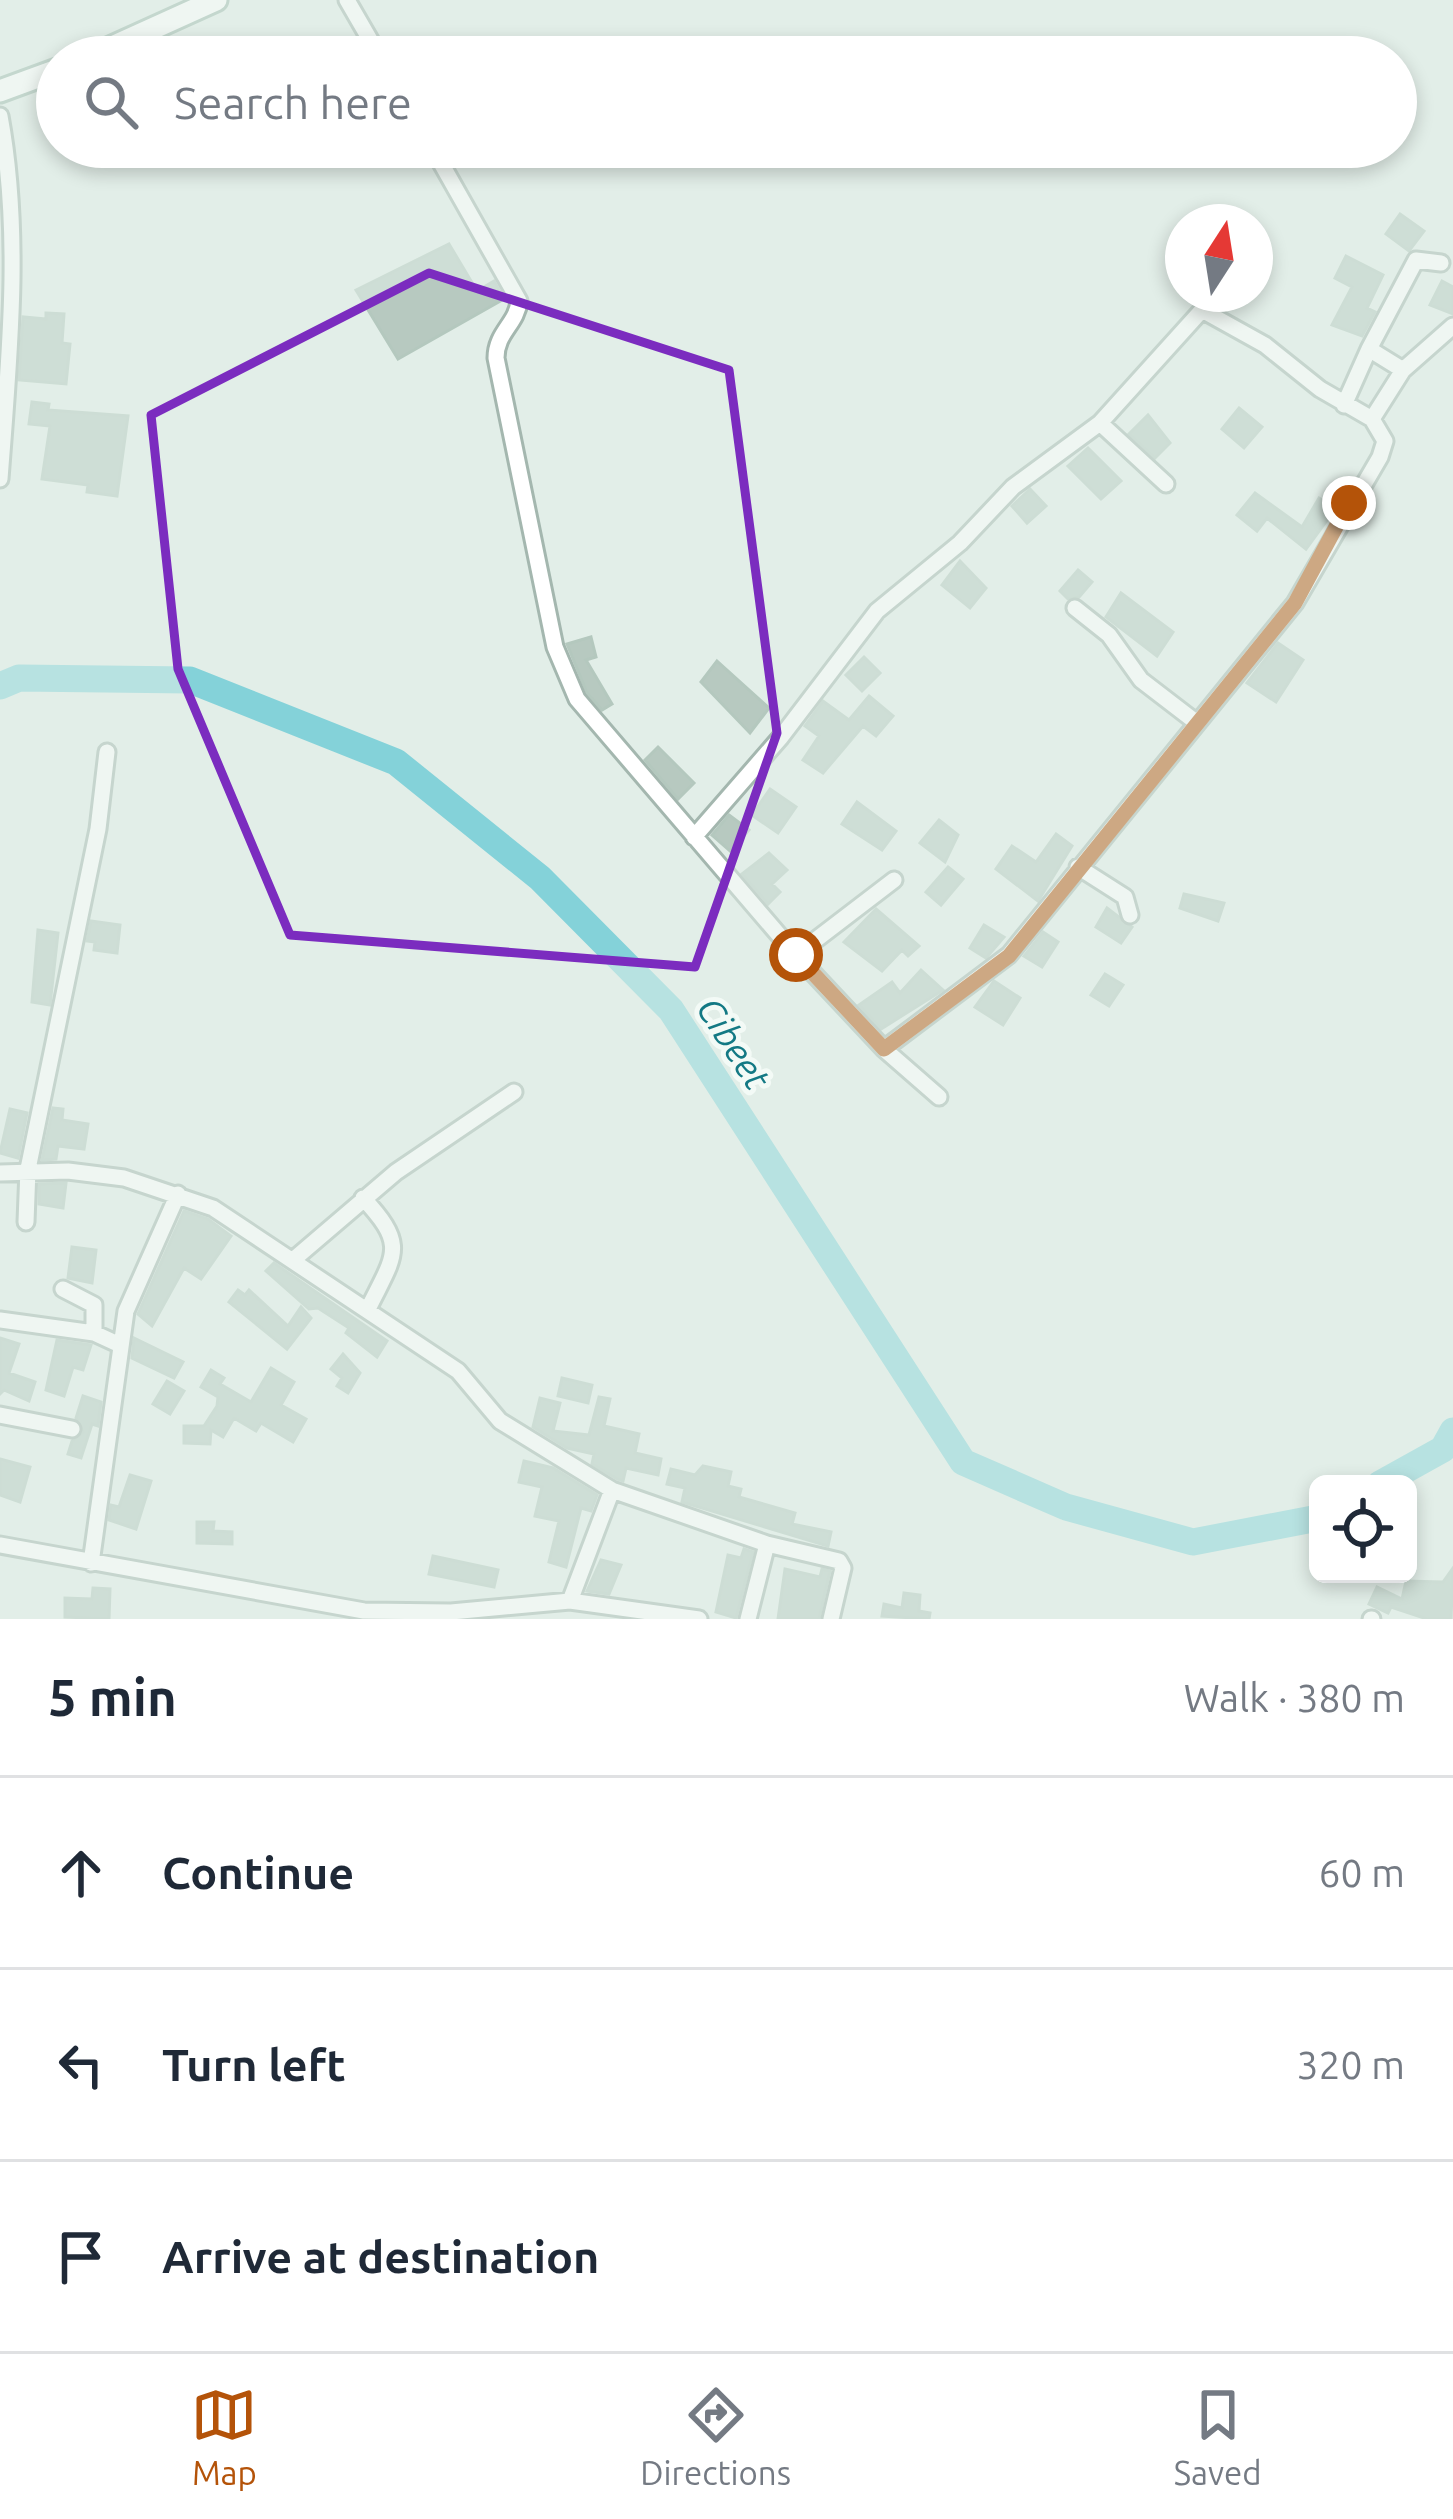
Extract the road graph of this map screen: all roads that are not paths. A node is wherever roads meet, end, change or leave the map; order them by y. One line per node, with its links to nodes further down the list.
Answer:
1 (215, 0): 3 (street)
2 (347, 0): 4 (street)
3 (136, 36)
4 (368, 36)
5 (36, 78): 6 (street)
6 (0, 91)
7 (0, 116): 16 (street)
8 (445, 168): 21 (street)
9 (1441, 263): 11 (street)
10 (1453, 326): 12 (street)
11 (1369, 349): 12 (street); 13 (street)
12 (1403, 370): 14 (street)
13 (1344, 404): 14 (street); 15 (street)
14 (1372, 419): 19 (street)
15 (1100, 423): 17 (street); 21 (street)
16 (0, 479)
17 (1166, 484)
18 (1075, 608): 19 (street)
19 (1197, 723): 22 (street)
20 (106, 752): 29 (street)
21 (694, 837): 25 (street)
22 (1078, 867): 24 (street); 26 (street)
23 (894, 880): 25 (street)
24 (1130, 915)
25 (796, 955): 26 (street)
26 (884, 1049): 28 (street)
27 (514, 1092): 32 (street)
28 (939, 1097)
29 (28, 1169): 30 (street); 31 (street); 33 (street)
30 (0, 1173)
31 (178, 1194): 34 (street); 39 (street)
32 (363, 1198): 34 (street); 36 (street)
33 (26, 1222)
34 (293, 1260): 36 (street)
35 (63, 1288): 38 (street)
36 (368, 1309): 42 (street)
37 (0, 1320): 38 (street)
38 (94, 1333): 39 (street)
39 (120, 1345): 45 (street)
40 (0, 1415): 41 (street)
41 (72, 1429)
42 (612, 1490): 43 (street); 46 (street)
43 (766, 1544): 48 (street); 49 (street)
44 (0, 1545): 45 (street)
45 (91, 1563): 46 (street)
46 (570, 1601): 47 (street)
47 (699, 1619)
48 (748, 1619)
49 (831, 1619)

